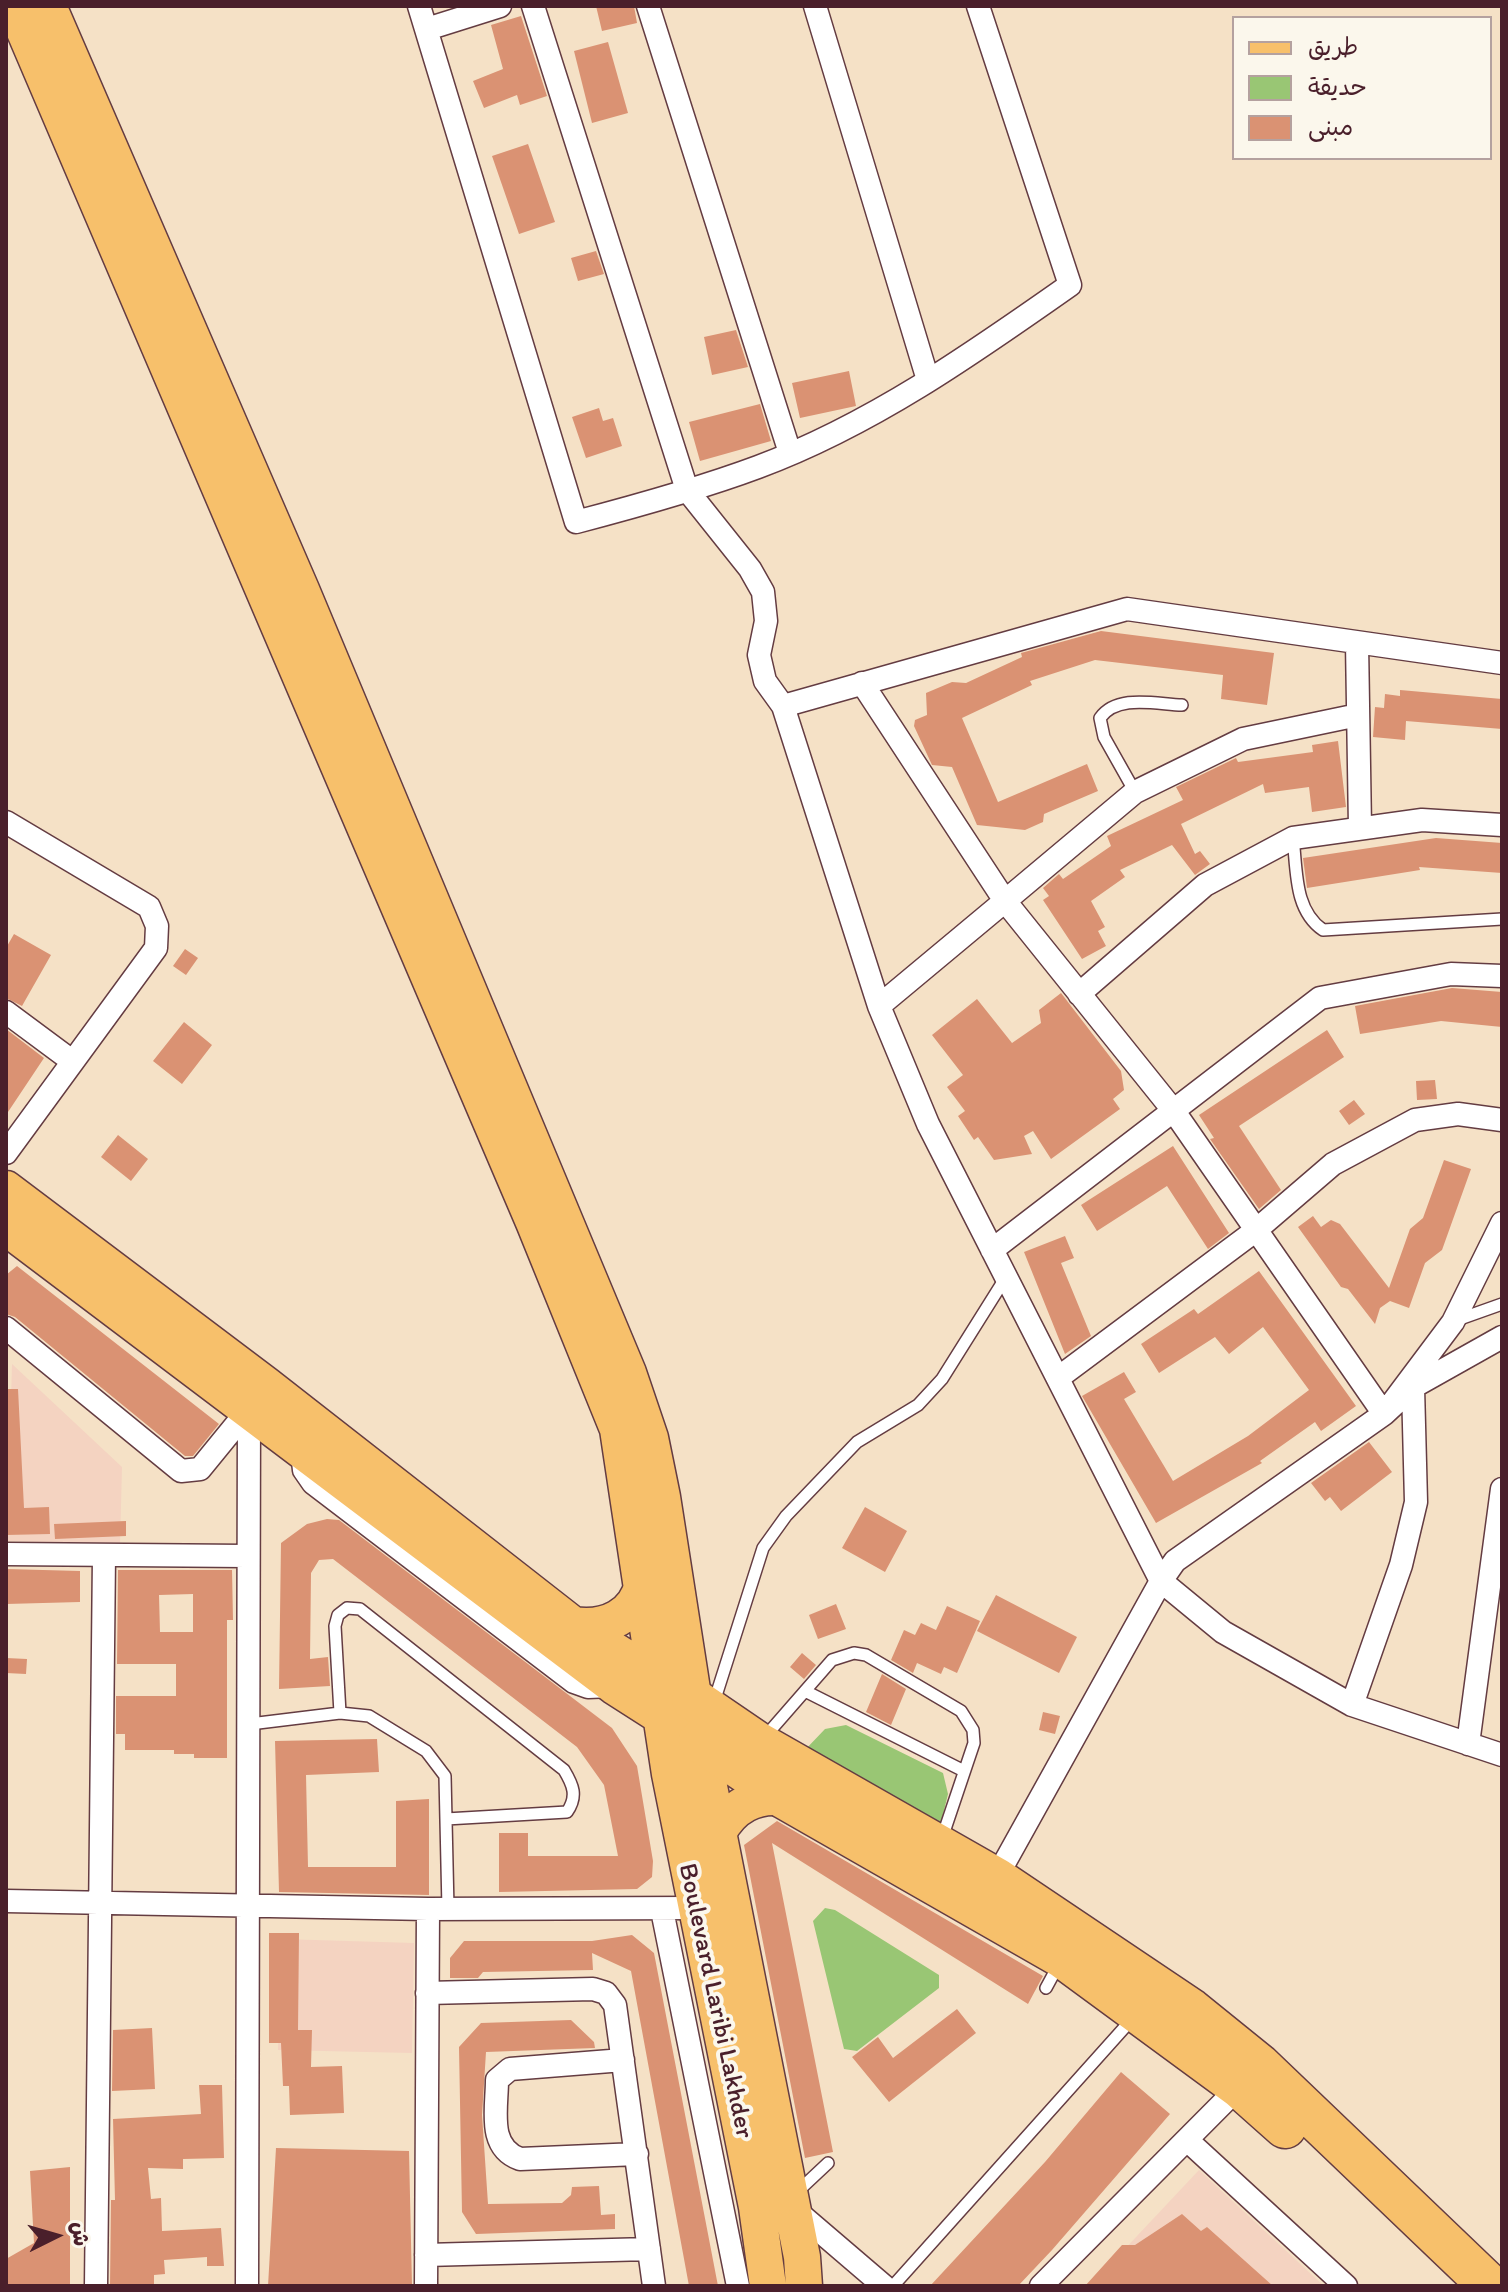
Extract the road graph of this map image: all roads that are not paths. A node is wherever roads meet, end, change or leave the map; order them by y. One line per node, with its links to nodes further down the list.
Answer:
1 (14, 6): 54 (main road)
2 (48, 6): 60 (main road)
3 (419, 6): 9 (street)
4 (500, 6): 9 (street)
5 (533, 6): 12 (street)
6 (648, 6): 11 (street)
7 (815, 6): 10 (street)
8 (978, 6): 10 (street)
9 (427, 29): 12 (street)
10 (928, 380): 11 (street)
11 (790, 453): 12 (street)
12 (687, 490): 17 (street)
13 (1357, 643): 14 (street); 15 (street); 18 (street)
14 (1502, 663)
15 (862, 683): 17 (street); 24 (street)
16 (1182, 705): 19 (lane)
17 (783, 706): 28 (street)
18 (1358, 715): 19 (street); 22 (street)
19 (1135, 792): 24 (street)
20 (6, 822): 30 (street)
21 (1502, 825): 22 (street)
22 (1360, 828): 23 (street)
23 (1293, 838): 25 (lane); 27 (street)
24 (1005, 901): 27 (street); 28 (street)
25 (1502, 919)
26 (1502, 976): 31 (street)
27 (1079, 994): 31 (street)
28 (879, 1006): 39 (street)
29 (6, 1012): 30 (street)
30 (72, 1061): 33 (street)
31 (1173, 1110): 38 (street); 39 (street)
32 (1502, 1120): 38 (street)
33 (15, 1121): 34 (street)
34 (6, 1153)
35 (6, 1189): 47 (main road)
36 (1502, 1223): 42 (street)
37 (6, 1227): 47 (main road)
38 (1255, 1231): 45 (street); 48 (street)
39 (992, 1250): 40 (street)
40 (1007, 1277): 45 (street); 60 (lane)
41 (1502, 1304): 42 (lane)
42 (1453, 1322): 48 (street)
43 (6, 1328): 47 (street)
44 (1502, 1337): 46 (street)
45 (1058, 1378): 53 (street)
46 (1413, 1387): 48 (street); 58 (street)
47 (258, 1397): 52 (street); 55 (main road); 60 (main road)
48 (1384, 1414): 53 (street)
49 (1502, 1489): 63 (street)
50 (6, 1554): 51 (street)
51 (104, 1556): 52 (street); 72 (street)
52 (246, 1556): 61 (street)
53 (1161, 1581): 58 (street); 70 (street)
54 (643, 1583): 55 (main road); 56 (main road)
55 (573, 1625): 56 (main road)
56 (656, 1677): 60 (main road)
57 (805, 1691): 62 (lane); 65 (lane); 65 (lane)
58 (1352, 1705): 63 (street)
59 (340, 1713): 61 (lane); 67 (lane); 67 (lane)
60 (691, 1717): 62 (highway); 66 (highway); 68 (main road, Boulevard Laribi Lakhder); 75 (main road, Boulevard Laribi Lakhder)
61 (250, 1724): 73 (street)
62 (759, 1744): 69 (highway)
63 (1468, 1744): 64 (street)
64 (1502, 1755)
65 (964, 1771): 69 (lane)
66 (785, 1798): 68 (main road); 69 (highway)
67 (446, 1819): 74 (lane)
68 (718, 1833): 83 (main road, Boulevard Laribi Lakhder)
69 (931, 1862): 70 (highway)
70 (987, 1894): 77 (highway); 79 (highway)
71 (6, 1901): 72 (street)
72 (99, 1903): 73 (street); 86 (street)
73 (247, 1906): 74 (street); 87 (street)
74 (438, 1909): 75 (street); 76 (street)
75 (678, 1909): 90 (street); 91 (main road, Boulevard Laribi Lakhder)
76 (427, 1993): 78 (street); 85 (street)
77 (1139, 2011): 79 (highway); 94 (lane)
78 (623, 2060): 81 (street); 81 (street)
79 (1249, 2076): 80 (street); 97 (highway); 98 (highway)
80 (1187, 2140): 95 (street); 96 (street)
81 (637, 2154): 84 (street)
82 (828, 2163): 83 (lane)
83 (792, 2203): 92 (main road, Boulevard Laribi Lakhder); 93 (street)
84 (649, 2249): 85 (street); 89 (street)
85 (426, 2255): 88 (street)
86 (96, 2286)
87 (247, 2286)
88 (426, 2286)
89 (654, 2286)
90 (738, 2286)
91 (768, 2286)
92 (804, 2286)
93 (884, 2286)
94 (893, 2286)
95 (1041, 2286)
96 (1346, 2286)
97 (1449, 2286)
98 (1490, 2286)

